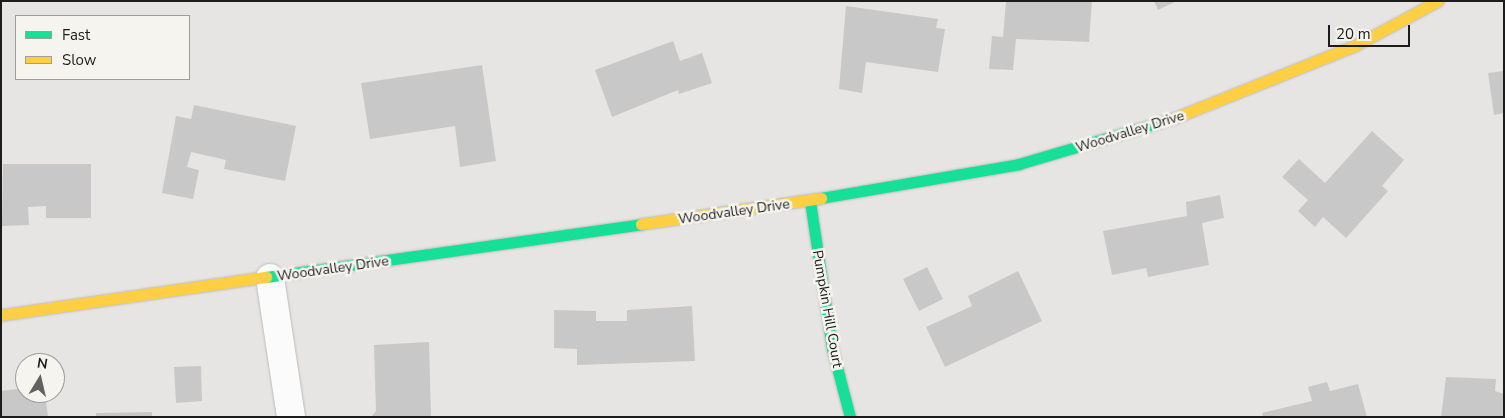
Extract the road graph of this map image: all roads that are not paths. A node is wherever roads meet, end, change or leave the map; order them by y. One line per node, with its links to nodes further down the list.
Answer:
1 (1438, 1): 2 (street, Woodvalley Drive)
2 (810, 201): 3 (street, Woodvalley Drive); 6 (street, Pumpkin Hill Court)
3 (270, 278): 4 (street, Woodvalley Drive); 5 (street)
4 (1, 315)
5 (291, 417)
6 (850, 417)

